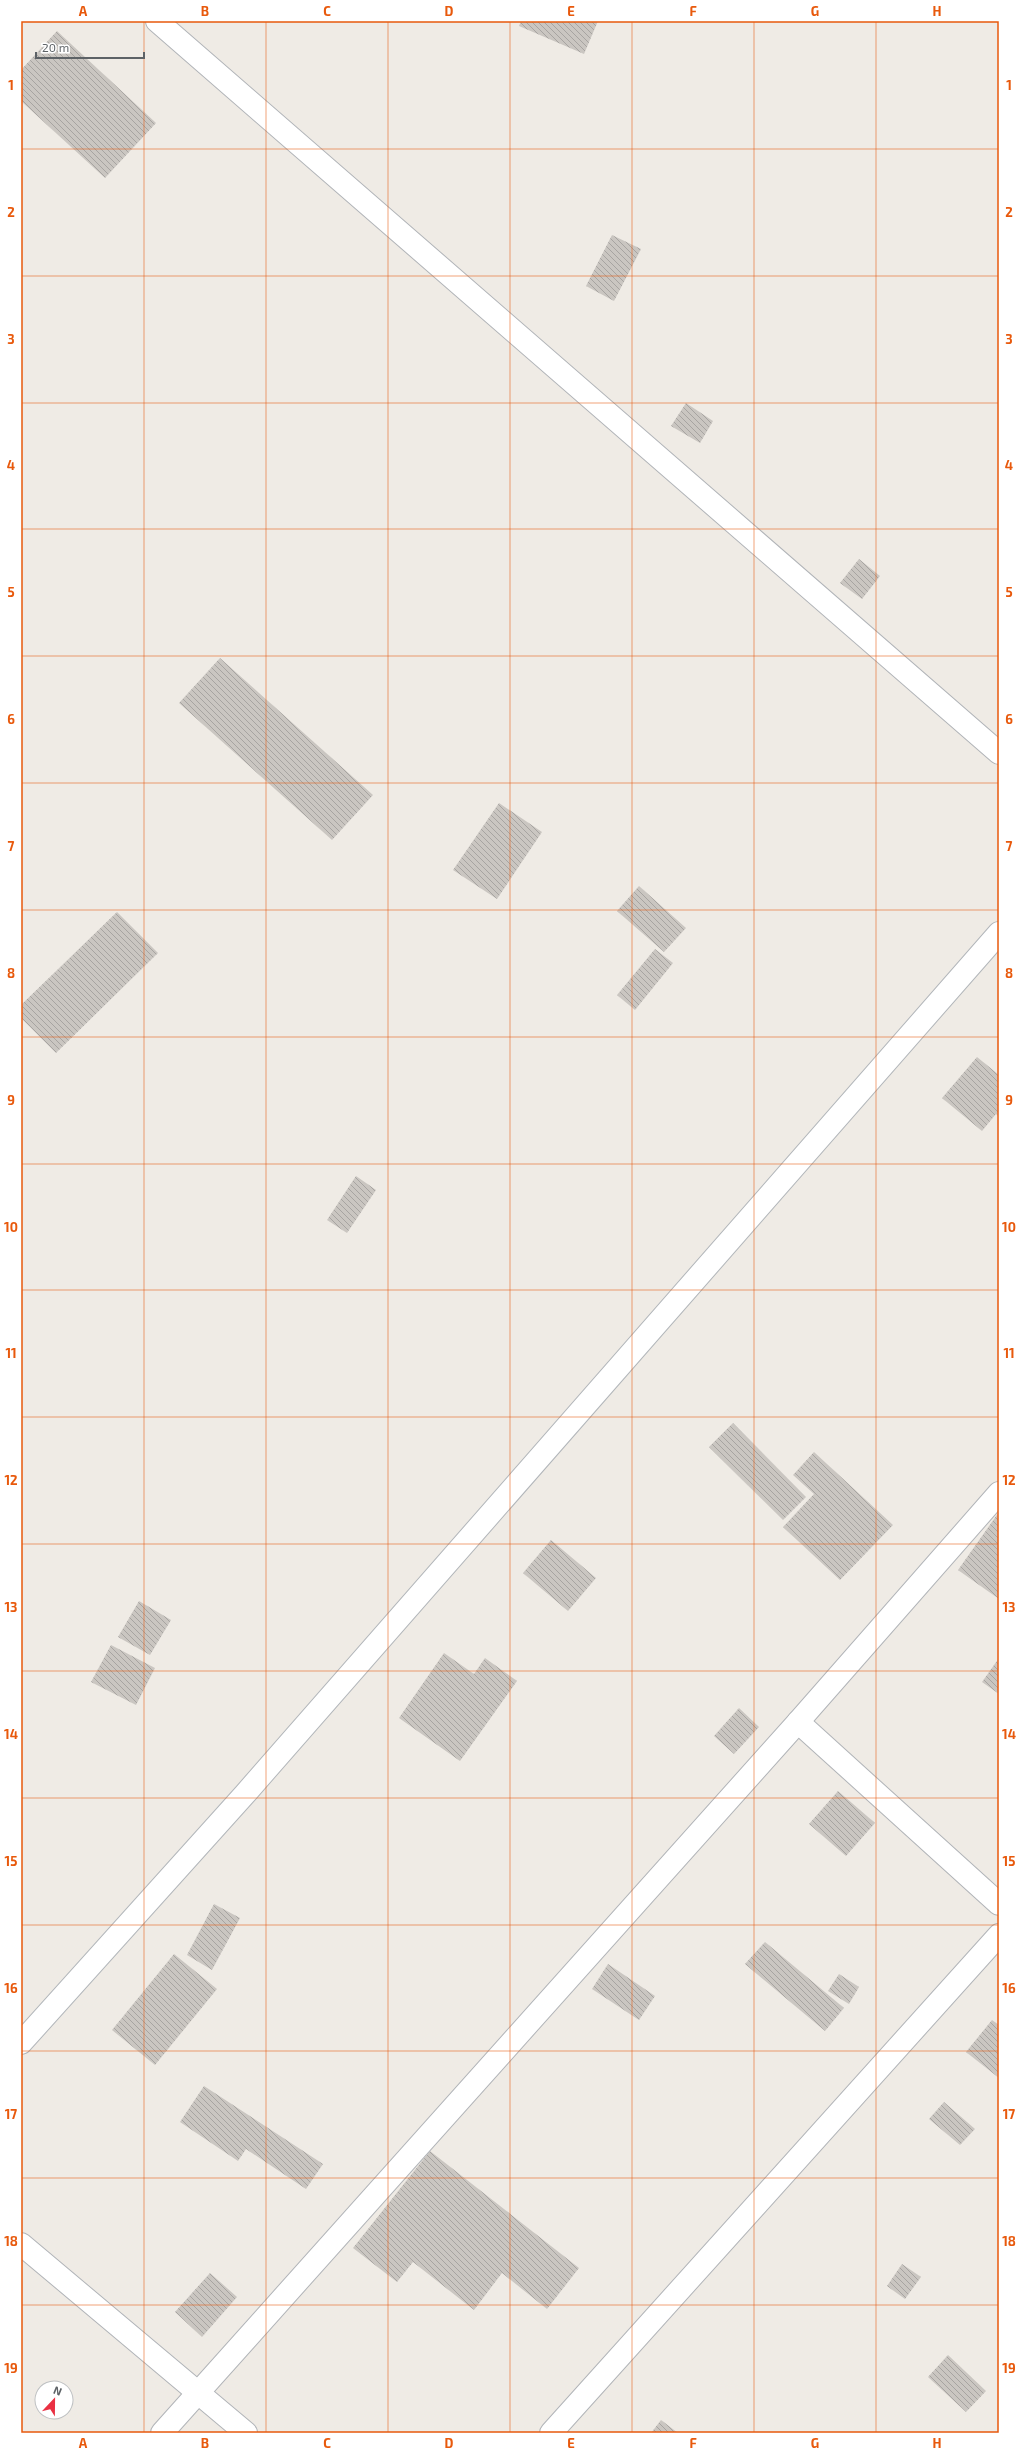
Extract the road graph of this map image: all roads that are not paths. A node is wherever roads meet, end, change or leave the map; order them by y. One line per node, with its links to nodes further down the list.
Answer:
1 (157, 21): 2 (street)
2 (999, 753)
3 (999, 933): 8 (street)
4 (999, 1493): 5 (street)
5 (798, 1722): 6 (street); 10 (street)
6 (999, 1904)
7 (999, 1935): 13 (street)
8 (21, 2043)
9 (21, 2244): 10 (street)
10 (199, 2394): 11 (street); 12 (street)
11 (162, 2433)
12 (246, 2433)
13 (551, 2433)

